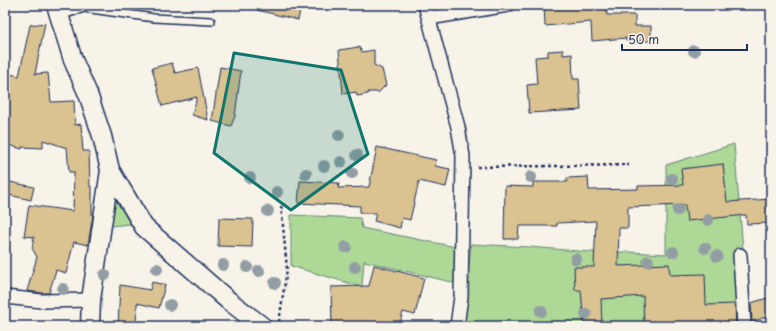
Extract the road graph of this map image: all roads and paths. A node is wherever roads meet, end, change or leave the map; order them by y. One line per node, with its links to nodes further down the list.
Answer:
1 (425, 5): 4 (street)
2 (508, 5): 4 (street)
3 (58, 10): 5 (lane); 8 (street)
4 (429, 18): 7 (street)
5 (212, 21)
6 (629, 165): 7 (path)
7 (463, 168): 16 (street)
8 (110, 170): 12 (street); 14 (street)
9 (281, 204): 15 (path)
10 (740, 255): 17 (street)
11 (5, 297): 12 (street)
12 (91, 300): 13 (street)
13 (90, 326)
14 (262, 326)
15 (279, 326)
16 (457, 326)
17 (744, 326)

